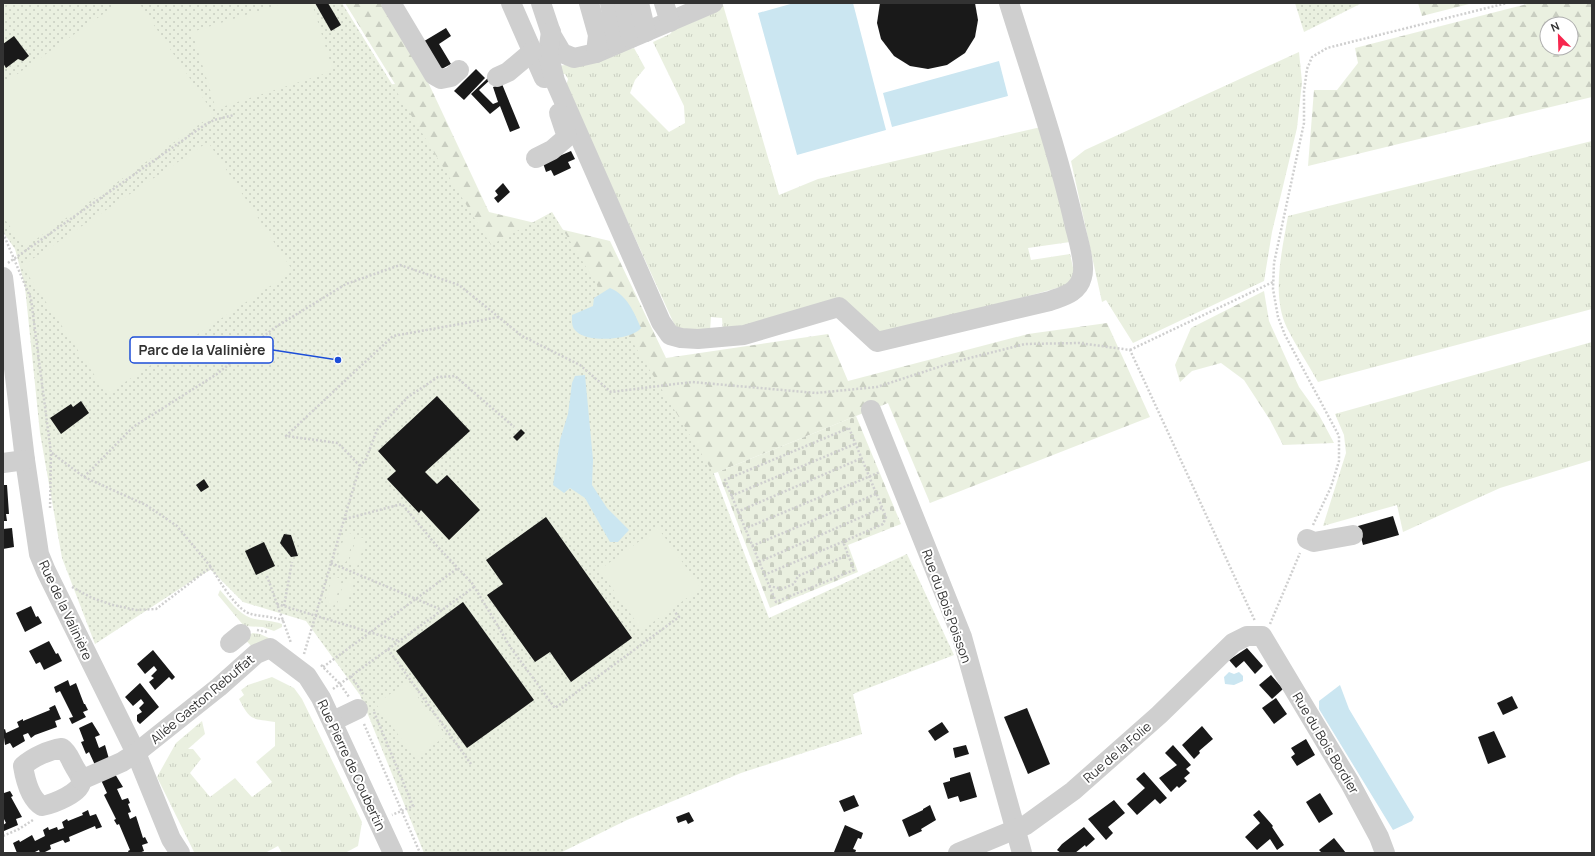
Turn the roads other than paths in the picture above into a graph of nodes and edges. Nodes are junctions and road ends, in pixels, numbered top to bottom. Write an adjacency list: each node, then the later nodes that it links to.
1 (391, 3): 15 (street)
2 (511, 3): 13 (street)
3 (541, 3): 12 (street)
4 (589, 3): 14 (street)
5 (610, 3): 11 (street)
6 (624, 3): 11 (street)
7 (639, 3): 11 (street)
8 (650, 3): 11 (street)
9 (713, 3): 11 (street)
10 (1009, 3): 12 (street)
11 (656, 23): 14 (street)
12 (551, 32): 14 (street)
13 (533, 51): 16 (street); 17 (street)
14 (596, 54)
15 (459, 70)
16 (496, 77)
17 (536, 158)
18 (3, 277): 20 (street, Rue de la Valinière)
19 (871, 410): 30 (street, Rue du Bois Poisson)
20 (25, 460): 21 (street); 28 (street, Rue de la Valinière)
21 (3, 463)
22 (1353, 535): 23 (street)
23 (1307, 539)
24 (1262, 636): 30 (street, Rue de la Folie); 35 (street, Rue du Bois Bordier)
25 (270, 648): 27 (street, Rue Pierre de Coubertin); 28 (street, Allée Gaston Rebuffat)
26 (365, 704): 27 (street)
27 (334, 721): 32 (street, Rue Pierre de Coubertin)
28 (136, 753): 29 (street, Allée Gaston Rebuffat); 31 (street, Rue de la Valinière)
29 (81, 780): 29 (street)
30 (1015, 829): 33 (street, Rue de la Folie); 34 (street, Rue du Bois Poisson)
31 (180, 853)
32 (393, 853)
33 (958, 853)
34 (1022, 853)
35 (1385, 853)

